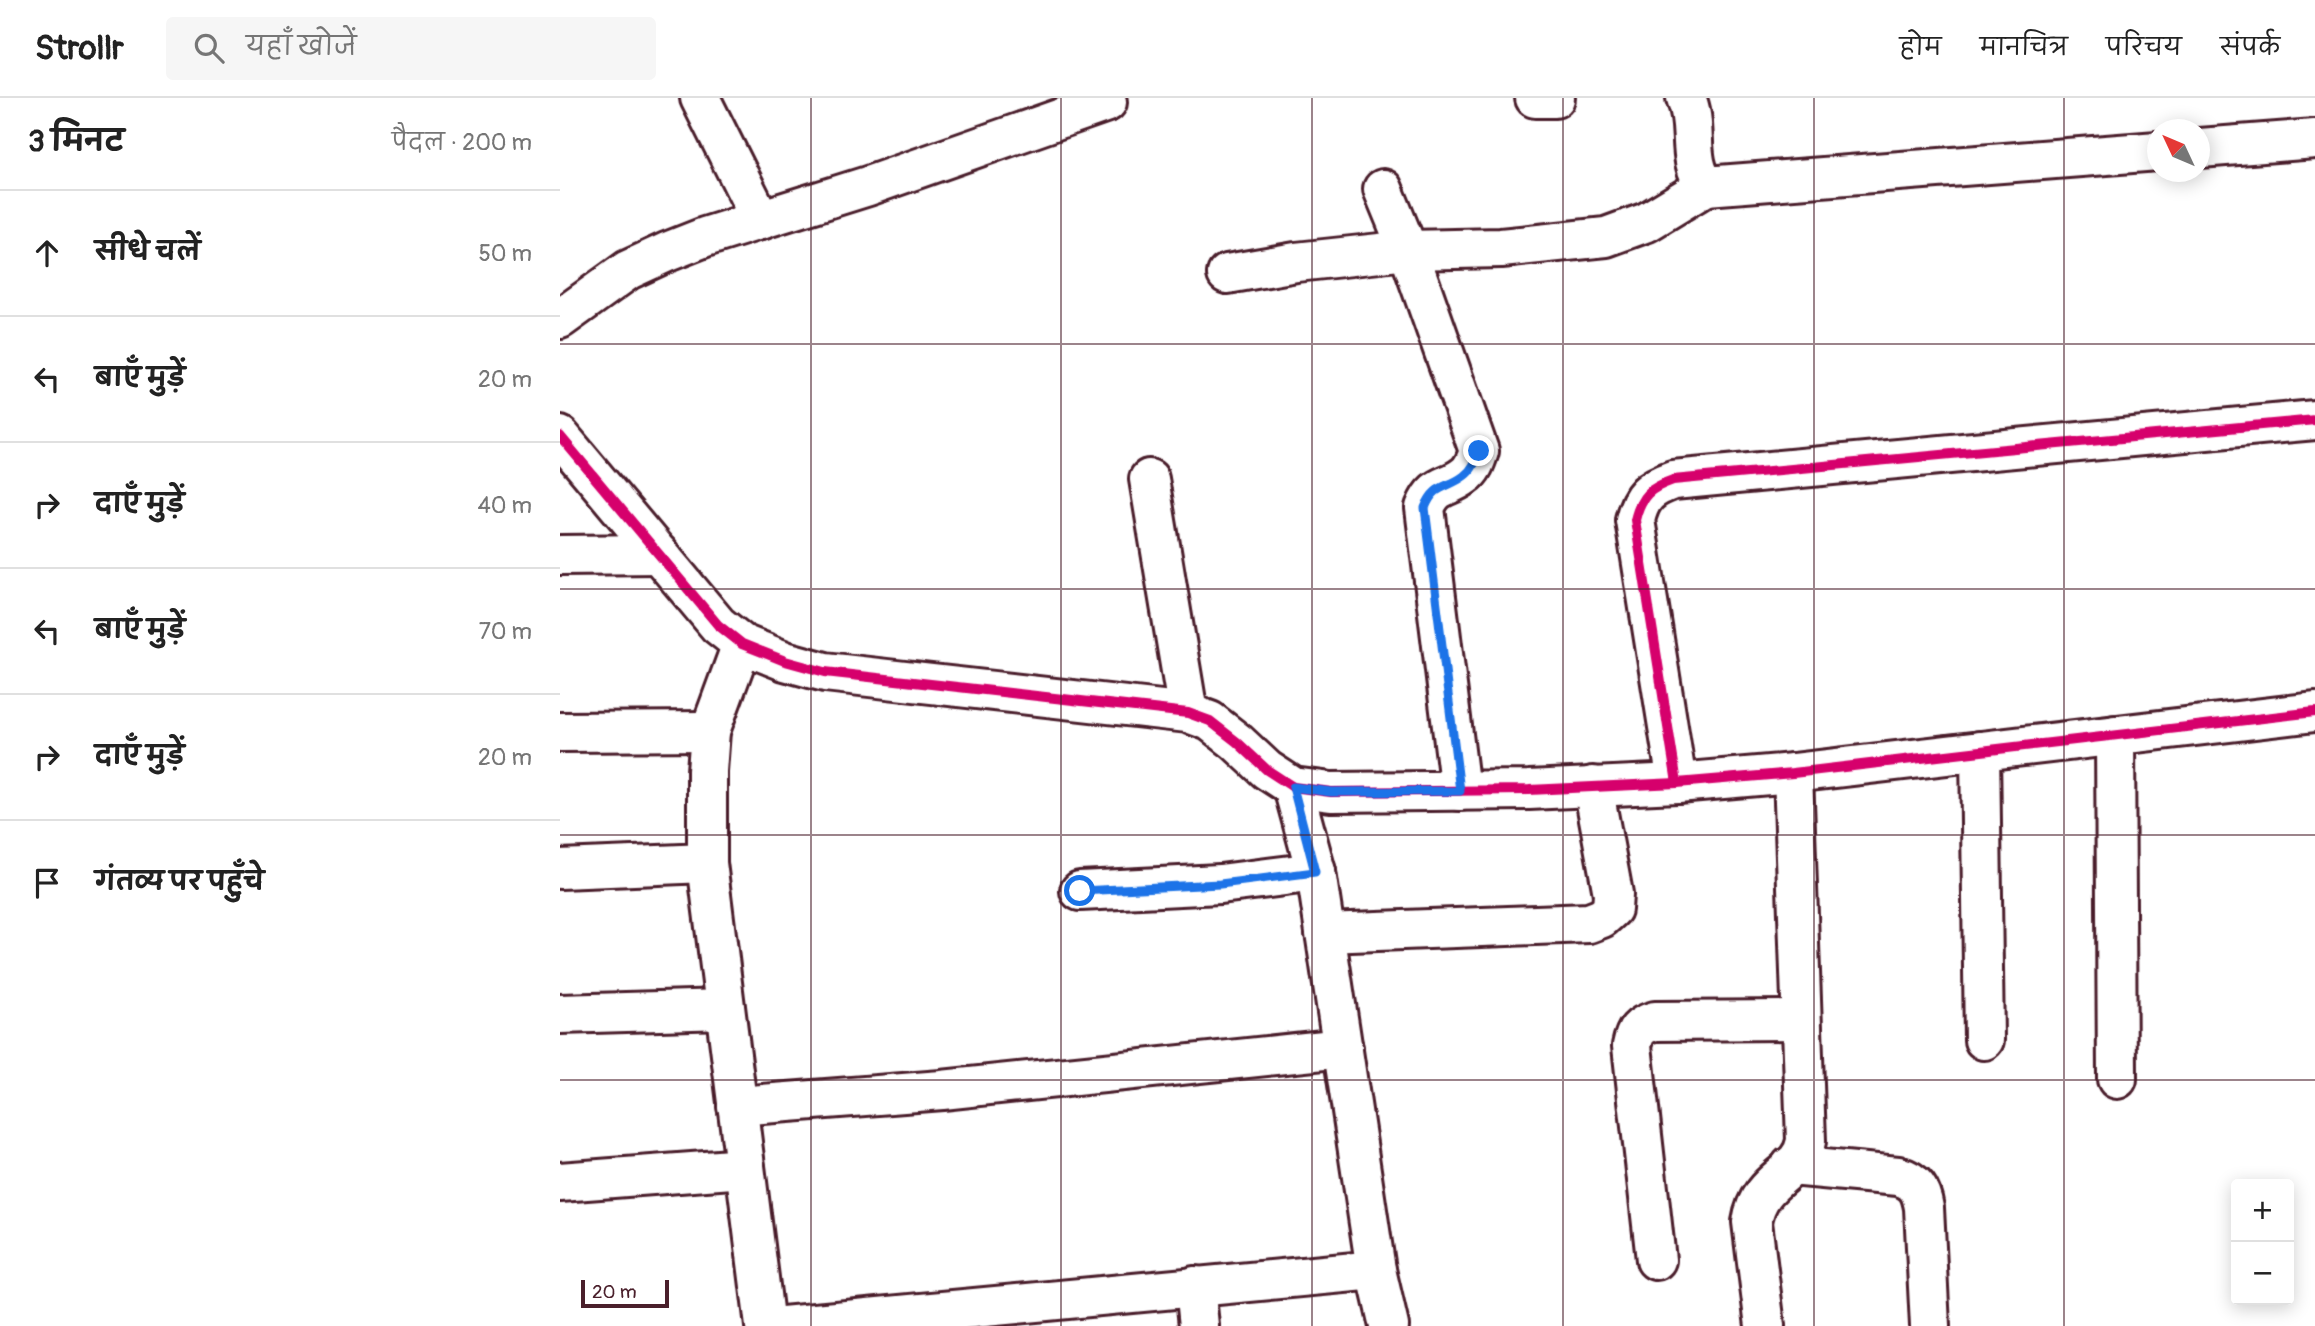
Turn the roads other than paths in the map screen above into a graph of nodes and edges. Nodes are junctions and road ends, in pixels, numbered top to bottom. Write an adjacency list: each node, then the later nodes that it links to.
1 (700, 98): 11 (street)
2 (1535, 98): 3 (street)
3 (1555, 98)
4 (1686, 98): 9 (street)
5 (1107, 102): 11 (street)
6 (2315, 139): 7 (street)
7 (2210, 147)
8 (2147, 152): 9 (street)
9 (1706, 186): 12 (street)
10 (1383, 189): 12 (street)
11 (761, 220): 14 (street)
12 (1408, 250): 13 (street); 31 (street)
13 (1227, 274)
14 (560, 318)
15 (2315, 420): 28 (street)
16 (560, 436): 18 (street)
17 (1149, 479): 22 (street)
18 (659, 554): 19 (street); 20 (street)
19 (560, 555)
20 (743, 644): 22 (street); 23 (street)
21 (2315, 712): 25 (street)
22 (1188, 713): 30 (street)
23 (710, 731): 24 (street); 32 (street)
24 (560, 732)
25 (2115, 735): 26 (street); 42 (street)
26 (1980, 751): 27 (street); 40 (street)
27 (1793, 773): 28 (street); 39 (street)
28 (1677, 783): 29 (street)
29 (1593, 786): 31 (street); 36 (street)
30 (1293, 787): 31 (street); 34 (street)
31 (1460, 791)
32 (707, 863): 33 (street); 37 (street)
33 (560, 869)
34 (1315, 872): 35 (street); 36 (street)
35 (1080, 891)
36 (1325, 933): 41 (street)
37 (725, 1009): 38 (street); 43 (street)
38 (560, 1014)
39 (1801, 1020): 44 (street); 47 (street)
40 (1984, 1040)
41 (1343, 1048): 43 (street); 48 (street)
42 (2118, 1079)
43 (737, 1106): 45 (street)
44 (1791, 1167): 54 (street); 55 (street)
45 (745, 1168): 46 (street); 50 (street)
46 (560, 1182)
47 (1656, 1260)
48 (1377, 1270): 49 (street); 53 (street)
49 (1195, 1286): 51 (street); 52 (street)
50 (765, 1326)
51 (783, 1326)
52 (1199, 1326)
53 (1389, 1326)
54 (1765, 1326)
55 (1930, 1326)

